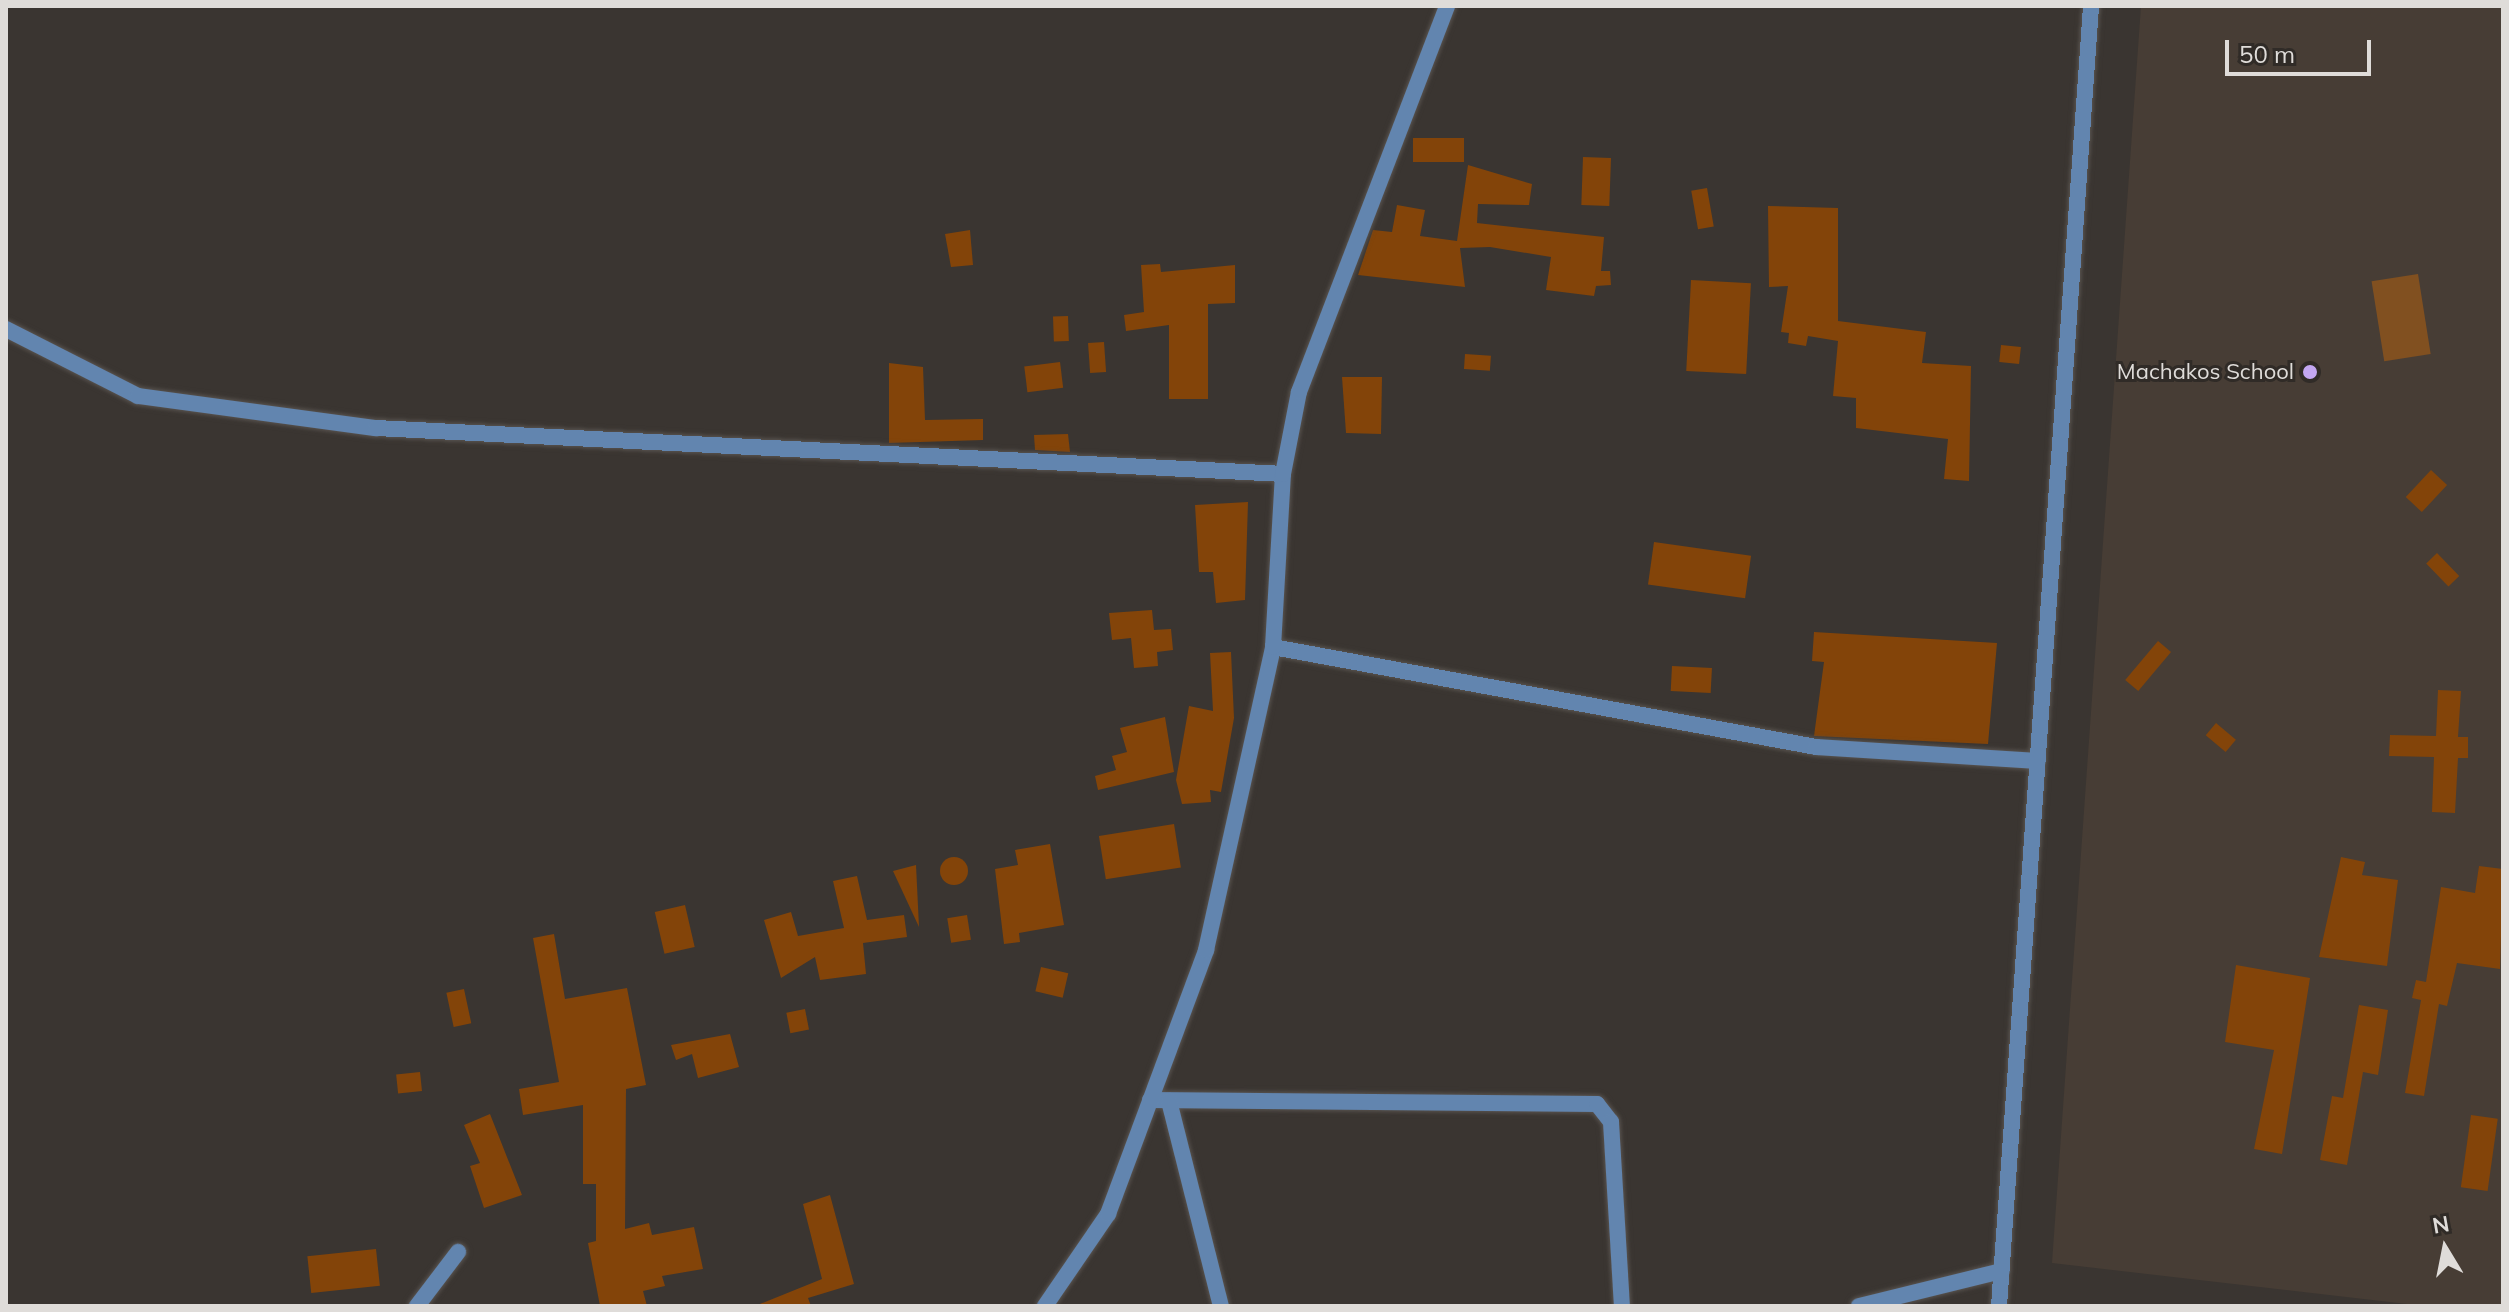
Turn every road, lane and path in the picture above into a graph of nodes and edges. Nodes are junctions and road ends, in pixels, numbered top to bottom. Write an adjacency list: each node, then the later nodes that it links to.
1 (1447, 6): 4 (street)
2 (2091, 6): 6 (street)
3 (6, 329): 4 (street)
4 (1283, 474): 5 (street)
5 (1273, 647): 6 (street); 7 (street)
6 (2038, 761): 10 (street)
7 (1150, 1100): 8 (street); 12 (street)
8 (1169, 1101): 13 (street); 14 (street)
9 (458, 1252): 11 (street)
10 (2002, 1271): 15 (street); 16 (street)
11 (417, 1306)
12 (1045, 1306)
13 (1221, 1306)
14 (1622, 1306)
15 (1859, 1306)
16 (1999, 1306)

